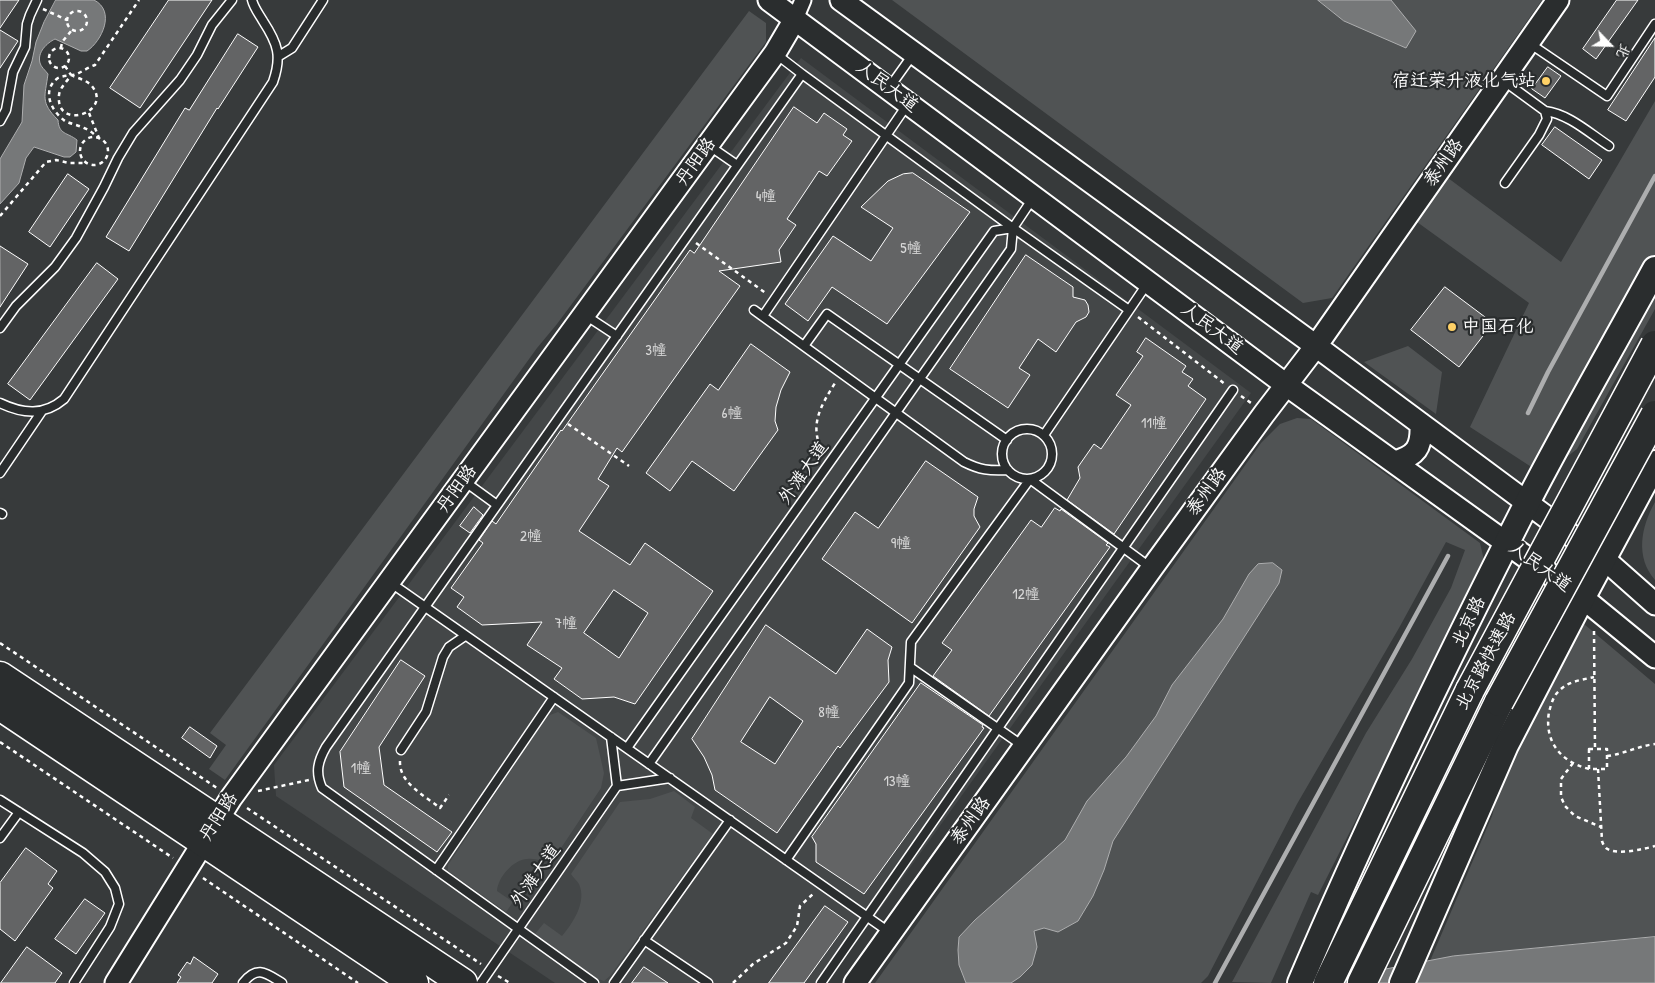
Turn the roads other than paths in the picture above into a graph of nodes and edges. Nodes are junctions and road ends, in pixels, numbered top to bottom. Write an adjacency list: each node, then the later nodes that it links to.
1 (232, 0): 33 (lane)
2 (252, 0): 13 (lane)
3 (323, 0): 13 (lane)
4 (769, 0): 8 (street, 人民大道)
5 (841, 0): 12 (street)
6 (1558, 0): 10 (street, 泰州路)
7 (35, 3): 19 (lane)
8 (799, 10): 11 (street, 丹阳路); 16 (street, 人民大道)
9 (1655, 24): 10 (lane)
10 (1528, 43): 15 (street, 泰州路)
11 (775, 53): 14 (lane); 21 (street, 丹阳路)
12 (914, 53): 16 (lane); 37 (street)
13 (279, 56): 44 (lane)
14 (802, 74): 20 (lane); 23 (lane)
15 (1502, 80): 18 (lane); 37 (street, 泰州路)
16 (889, 88): 17 (street, 人民大道)
17 (908, 103): 20 (lane); 25 (street, 人民大道)
18 (1545, 111): 22 (lane); 24 (lane)
19 (0, 121)
20 (886, 135): 26 (lane); 32 (lane)
21 (708, 145): 23 (lane); 31 (street, 丹阳路)
22 (1609, 146)
23 (737, 166): 34 (lane)
24 (1505, 183)
25 (1034, 197): 26 (lane); 28 (street, 人民大道)
26 (1013, 228): 30 (lane); 38 (lane, 外滩大道); 39 (lane)
27 (1655, 269): 56 (main road, 北京路)
28 (1148, 282): 30 (lane); 40 (street, 人民大道)
29 (754, 310): 32 (lane)
30 (1129, 310): 48 (lane)
31 (585, 314): 34 (lane); 55 (street, 丹阳路)
32 (763, 316): 36 (lane)
33 (0, 328)
34 (616, 336): 57 (lane)
35 (1655, 345): 104 (highway, 北京路快速路, bridge)
36 (804, 346): 38 (lane); 42 (lane)
37 (1316, 346): 40 (street, 泰州路); 47 (street)
38 (899, 365): 39 (lane); 42 (lane, 外滩大道)
39 (920, 379): 45 (lane); 49 (lane)
40 (1285, 384): 50 (street, 人民大道); 61 (street, 泰州路)
41 (1233, 390): 59 (lane)
42 (876, 398): 45 (lane); 75 (lane, 外滩大道)
43 (0, 403): 44 (lane)
44 (42, 411): 53 (lane)
45 (896, 413): 52 (lane); 77 (lane)
46 (1655, 415): 105 (highway, 北京路快速路, bridge)
47 (1421, 424): 50 (street); 56 (street)
48 (1044, 436): 49 (lane); 54 (lane)
49 (1007, 440): 52 (lane)
50 (1394, 462): 58 (street, 人民大道)
51 (1655, 463): 60 (main road)
52 (1008, 470): 54 (lane)
53 (0, 473)
54 (1030, 479): 59 (lane); 68 (lane)
55 (463, 480): 57 (lane); 62 (street, 丹阳路)
56 (1527, 504): 58 (main road, 北京路); 60 (street)
57 (497, 505): 65 (lane)
58 (1507, 544): 63 (street, 人民大道); 103 (main road, 北京路)
59 (1123, 548): 61 (lane); 72 (lane)
60 (1603, 560): 63 (main road); 64 (street)
61 (1152, 568): 74 (street, 泰州路)
62 (389, 582): 65 (lane); 82 (street, 丹阳路)
63 (1583, 598): 67 (street, 人民大道); 106 (main road)
64 (1655, 604)
65 (425, 607): 66 (lane); 86 (lane)
66 (465, 636): 70 (lane); 76 (lane)
67 (1655, 657)
68 (910, 666): 72 (lane); 85 (lane)
69 (0, 676): 82 (highway)
70 (554, 698): 73 (lane); 86 (lane)
71 (0, 706): 82 (highway)
72 (998, 728): 74 (lane); 87 (lane)
73 (611, 737): 75 (lane); 79 (lane)
74 (1024, 747): 89 (street, 泰州路)
75 (627, 748): 77 (lane)
76 (400, 750)
77 (649, 764): 78 (lane)
78 (670, 778): 79 (lane); 83 (lane)
79 (617, 786): 88 (lane, 外滩大道)
80 (0, 800): 81 (lane)
81 (19, 812): 84 (lane); 91 (lane)
82 (218, 819): 92 (street, 丹阳路); 95 (highway); 96 (highway)
83 (730, 820): 85 (lane); 90 (lane)
84 (0, 838)
85 (786, 860): 87 (lane)
86 (436, 870): 88 (lane)
87 (867, 916): 89 (lane); 101 (lane)
88 (518, 929): 97 (lane, 外滩大道); 98 (lane)
89 (891, 933): 102 (street, 泰州路)
90 (644, 940): 99 (lane); 100 (lane)
91 (74, 983)
92 (116, 983)
93 (243, 983): 94 (lane)
94 (282, 983)
95 (414, 983)
96 (463, 983)
97 (481, 983)
98 (594, 983)
99 (614, 983)
100 (708, 983)
101 (821, 983)
102 (856, 983)
103 (1300, 983)
104 (1328, 983)
105 (1362, 983)
106 (1402, 983)

